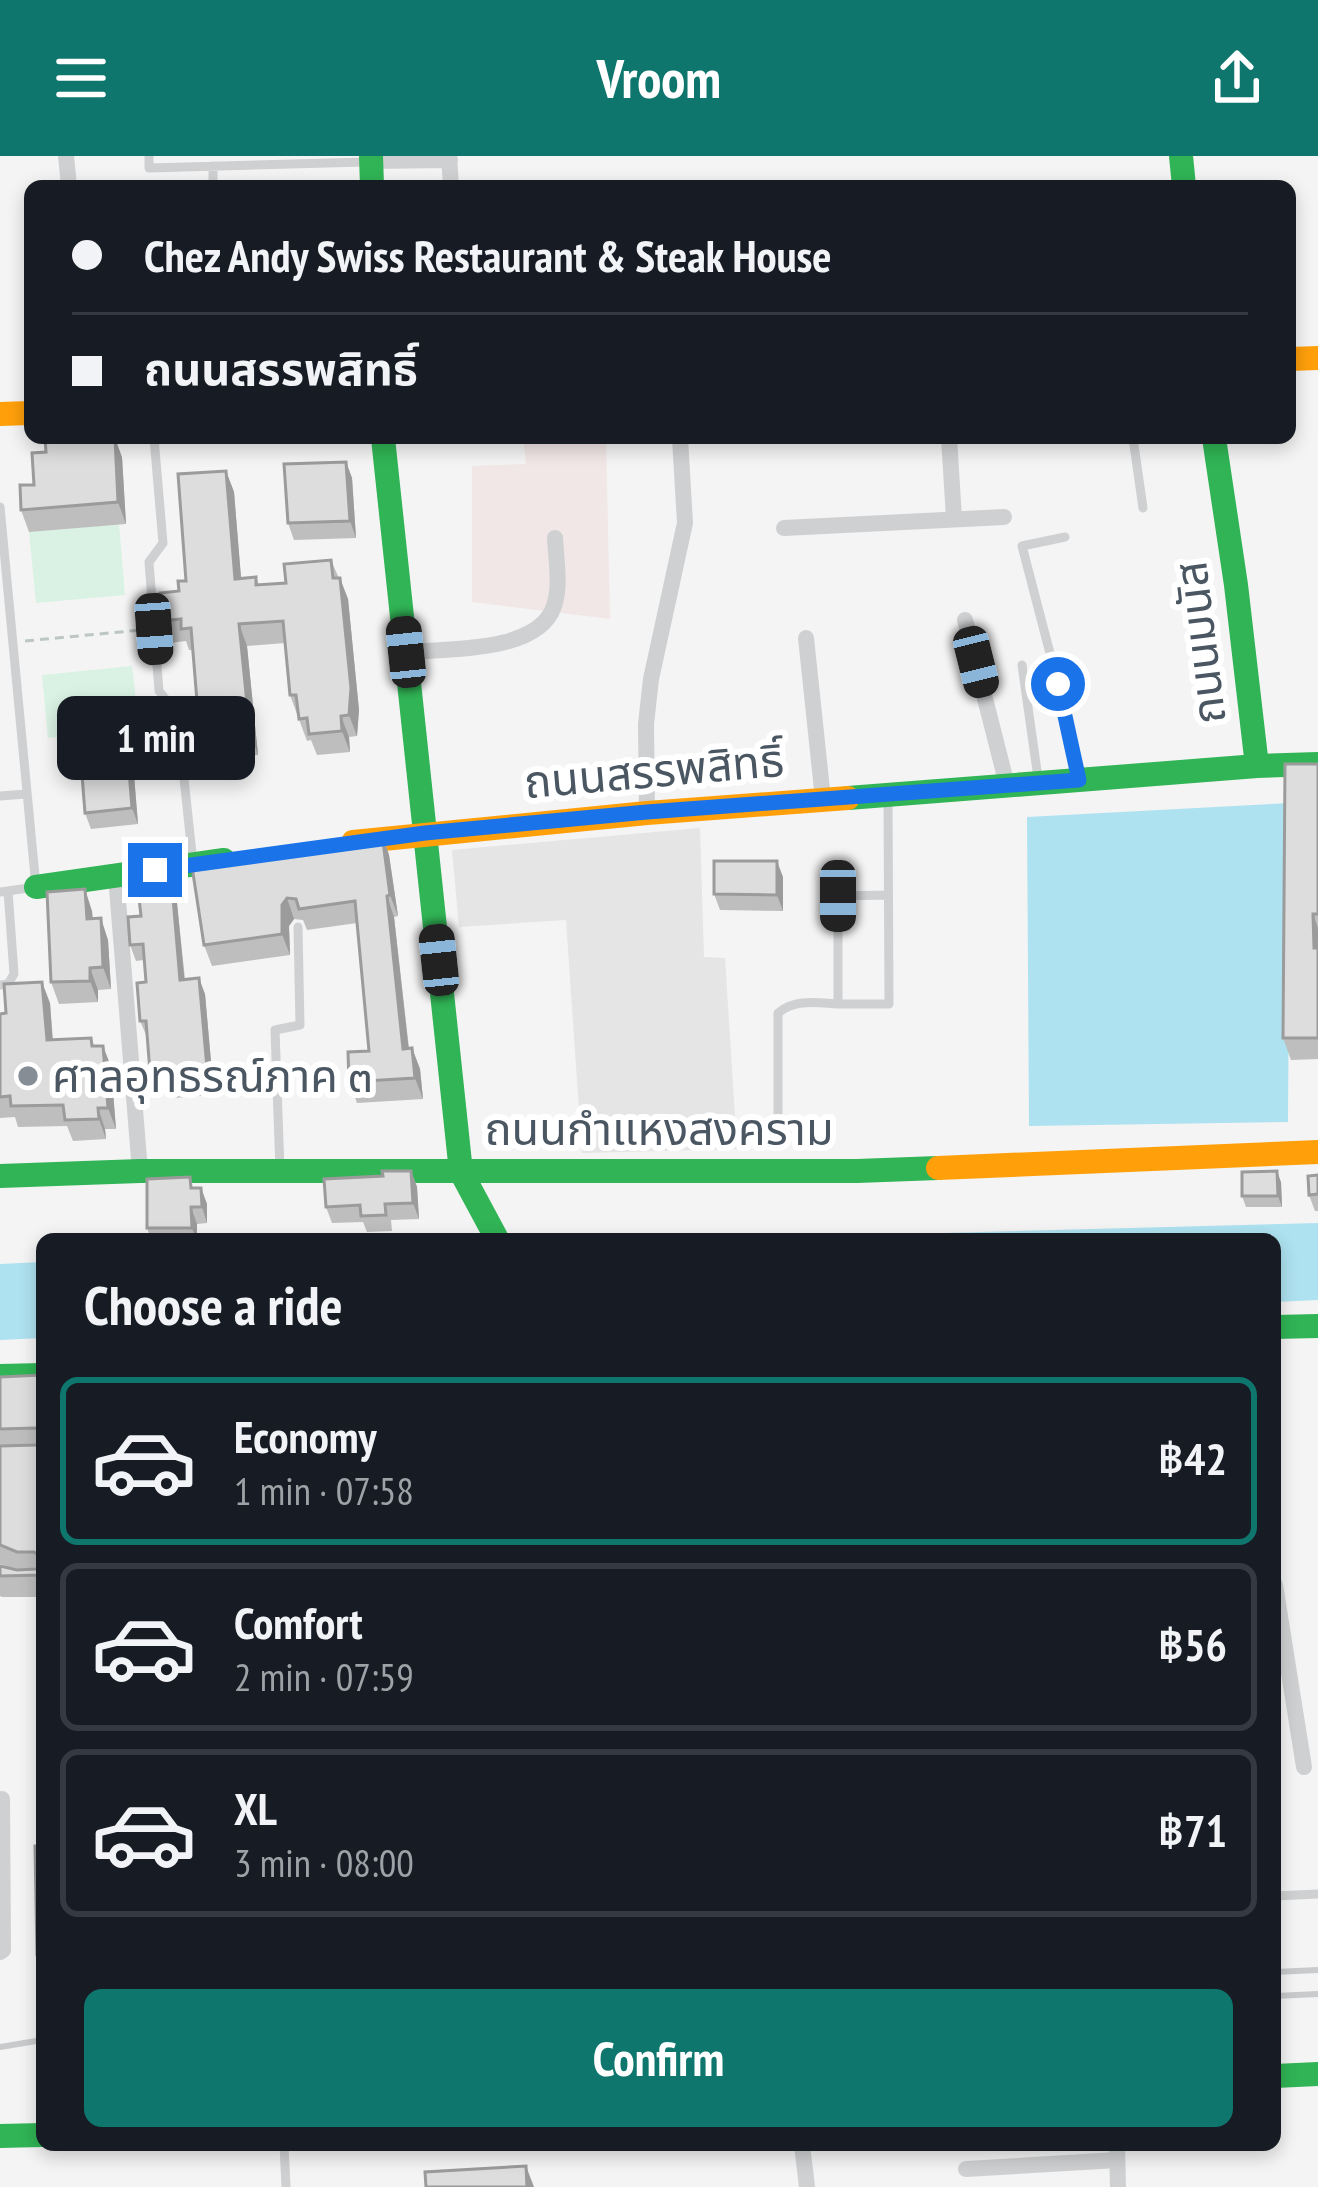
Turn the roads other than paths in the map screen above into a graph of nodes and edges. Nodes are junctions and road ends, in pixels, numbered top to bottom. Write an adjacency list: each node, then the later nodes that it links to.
1 (148, 156): 4 (lane)
2 (450, 158): 5 (street)
3 (257, 160): 4 (lane); 5 (lane)
4 (213, 166): 6 (lane)
5 (372, 168)
6 (213, 180)
7 (155, 444): 38 (lane)
8 (384, 444): 23 (street)
9 (680, 444): 34 (street)
10 (950, 444): 16 (street)
11 (1134, 444): 14 (lane)
12 (1215, 444): 26 (street, ถนนมนัส)
13 (0, 507): 18 (lane)
14 (1143, 508)
15 (1004, 517): 16 (street)
16 (954, 518): 17 (street)
17 (784, 528)
18 (1, 530): 30 (lane)
19 (1065, 537): 27 (lane)
20 (555, 538): 23 (street)
21 (965, 620): 29 (street)
22 (806, 638): 33 (street)
23 (406, 652): 35 (street)
24 (1022, 665): 28 (lane)
25 (1318, 764): 26 (street, ถนนสรรพสิทธิ์)
26 (1257, 766): 27 (street, ถนนสรรพสิทธิ์)
27 (1079, 780): 28 (street, ถนนสรรพสิทธิ์)
28 (1039, 782): 29 (street, ถนนสรรพสิทธิ์)
29 (1006, 785): 31 (street, ถนนสรรพสิทธิ์)
30 (26, 794): 32 (lane); 40 (lane)
31 (888, 794): 33 (street, ถนนสรรพสิทธิ์); 42 (lane)
32 (0, 796)
33 (823, 799): 34 (street, ถนนสรรพสิทธิ์)
34 (647, 812): 35 (street, ถนนสรรพสิทธิ์)
35 (425, 833): 36 (street, ถนนสรรพสิทธิ์); 50 (street)
36 (333, 845)
37 (240, 858): 38 (street)
38 (193, 864): 39 (street)
39 (116, 875): 40 (street); 48 (street)
40 (36, 886): 41 (lane)
41 (4, 891): 44 (lane)
42 (887, 895): 45 (lane); 45 (lane)
43 (298, 927): 49 (lane)
44 (0, 985)
45 (838, 1004): 46 (lane)
46 (778, 1113)
47 (1318, 1152): 50 (street, ถนนกำแหงสงคราม)
48 (140, 1171): 49 (street, ถนนกำแหงสงคราม); 51 (street, ถนนกำแหงสงคราม)
49 (280, 1171): 50 (street, ถนนกำแหงสงคราม)
50 (460, 1172): 52 (street)
51 (0, 1176)
52 (494, 1233)
53 (1318, 1326): 54 (street)
54 (1281, 1327)
55 (36, 1375): 56 (street)
56 (0, 1376)
57 (1281, 1623): 58 (street)
58 (1304, 1767)
59 (2, 1799): 62 (street)
60 (1318, 1894): 61 (lane)
61 (1281, 1896)
62 (0, 1952)
63 (1318, 2074): 64 (street)
64 (1281, 2076)
65 (36, 2135): 66 (street)
66 (0, 2136)
67 (284, 2151): 71 (lane)
68 (803, 2151): 72 (street)
69 (1117, 2152): 70 (street); 73 (street)
70 (966, 2169)
71 (286, 2187)
72 (807, 2187)
73 (1118, 2187)

